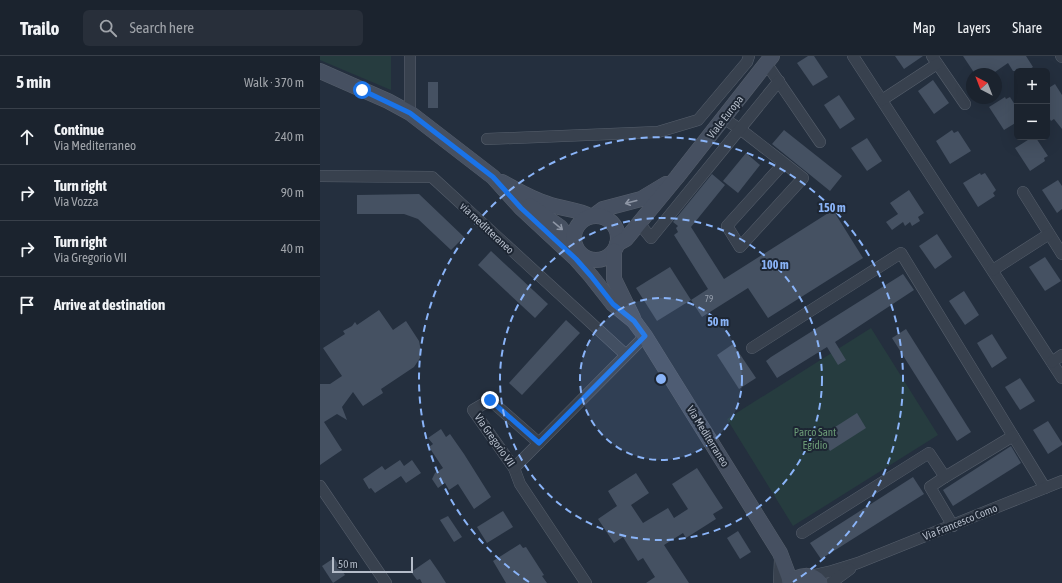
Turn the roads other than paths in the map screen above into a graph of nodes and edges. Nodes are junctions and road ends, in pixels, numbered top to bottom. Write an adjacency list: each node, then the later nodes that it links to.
1 (410, 56): 10 (street)
2 (749, 56): 13 (street)
3 (853, 56): 8 (street)
4 (769, 60): 7 (street); 11 (main road, Viale Europa)
5 (935, 60): 8 (street); 9 (street)
6 (320, 71): 10 (main road, Via Mediterraneo)
7 (779, 81): 12 (street); 14 (street)
8 (882, 100): 27 (street)
9 (965, 104)
10 (410, 113): 17 (main road, Via Mediterraneo)
11 (724, 118): 12 (street); 18 (main road, Viale Europa)
12 (740, 128): 15 (street); 21 (street)
13 (487, 139)
14 (820, 142)
15 (784, 163): 15 (street)
16 (320, 176): 31 (street, via meditteraneo)
17 (493, 177): 20 (main road); 23 (main road, one-way to 23); 28 (main road, Via Mediterraneo)
18 (677, 177): 20 (main road, one-way to 20); 21 (main road, Viale Europa)
19 (1023, 192): 22 (street)
20 (593, 216): 23 (main road); 24 (main road)
21 (638, 223): 24 (main road, Viale Europa)
22 (1049, 234): 25 (street); 27 (street)
23 (575, 246): 26 (main road)
24 (616, 248): 26 (main road); 28 (main road, Via Mediterraneo)
25 (1062, 254)
26 (588, 259): 28 (main road, Via Mediterraneo)
27 (993, 270): 33 (street)
28 (634, 321): 29 (main road, Via Mediterraneo)
29 (645, 336): 31 (street); 44 (main road, Via Mediterraneo)
30 (752, 348): 35 (street)
31 (626, 355): 36 (street)
32 (1062, 355): 33 (street)
33 (1052, 362): 34 (street)
34 (1062, 378)
35 (1013, 436): 38 (street); 41 (street)
36 (539, 443): 37 (street); 37 (street, Via Gregorio VII)
37 (514, 468): 48 (street, Via Gregorio VII)
38 (945, 477): 42 (street); 43 (street)
39 (1062, 481): 41 (street, Via Francesco Como)
40 (320, 486): 47 (street)
41 (1046, 488): 42 (street, Via Francesco Como)
42 (953, 526): 45 (street, Via Francesco Como)
43 (802, 533)
44 (780, 553): 46 (main road, Via Mediterraneo); 49 (street); 50 (main road, Via Mediterraneo)
45 (858, 563): 46 (street, Via Francesco Como); 51 (street, Via Francesco Como)
46 (811, 578): 50 (main road)
47 (386, 583)
48 (586, 583)
49 (779, 583)
50 (790, 583)
51 (831, 583)

